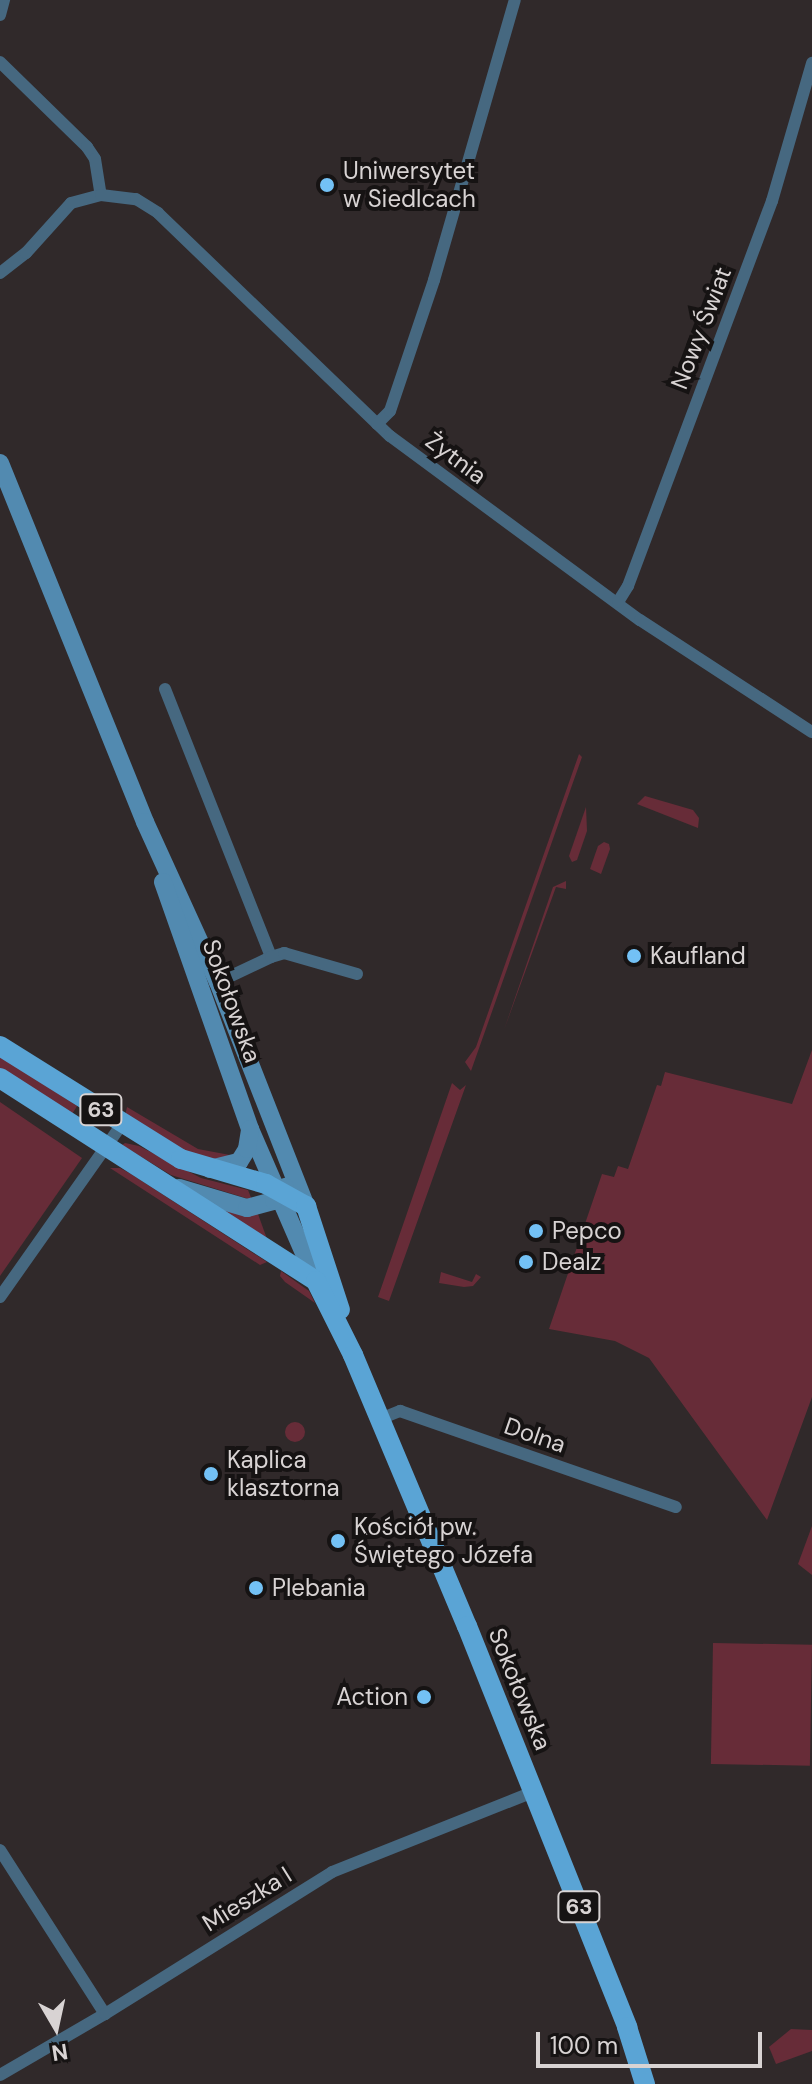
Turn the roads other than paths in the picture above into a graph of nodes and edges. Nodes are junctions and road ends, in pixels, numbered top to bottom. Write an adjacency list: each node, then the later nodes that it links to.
1 (4, 0): 3 (street)
2 (515, 0): 8 (street)
3 (0, 15)
4 (0, 62): 6 (street)
5 (812, 63): 10 (street, Nowy Świat)
6 (101, 195): 7 (street); 8 (street, Żytnia)
7 (0, 273)
8 (377, 424): 10 (street, Żytnia)
9 (0, 463): 13 (street, Sokołowska)
10 (618, 602): 12 (street, Żytnia)
11 (165, 689): 14 (street)
12 (812, 732)
13 (145, 822): 16 (street, Sokołowska); 20 (street, Sokołowska)
14 (271, 957): 15 (street); 16 (street)
15 (357, 974)
16 (218, 982): 22 (street, Sokołowska)
17 (0, 1046): 19 (main road, 63)
18 (0, 1078): 21 (main road, 63)
19 (122, 1124): 21 (street); 23 (main road, 63)
20 (250, 1129): 23 (street); 25 (street, Sokołowska)
21 (107, 1147): 24 (main road, 63); 28 (street)
22 (292, 1167): 25 (street); 26 (street, Sokołowska)
23 (206, 1169): 25 (main road, 63)
24 (157, 1180): 25 (street); 27 (main road, 63)
25 (281, 1193): 26 (main road, 63); 27 (street, Sokołowska)
26 (306, 1206): 29 (main road, Sokołowska / 63)
27 (316, 1281): 29 (main road, Sokołowska / 63)
28 (0, 1297)
29 (346, 1341): 30 (main road, Sokołowska / 63)
30 (380, 1419): 31 (street, Dolna); 32 (main road, Sokołowska / 63)
31 (676, 1507)
32 (533, 1792): 34 (street, Mieszka I); 35 (main road, Sokołowska / 63)
33 (0, 1850): 34 (street)
34 (105, 2014): 36 (street, Mieszka I)
35 (639, 2060): 37 (main road, Sokołowska); 38 (main road, Sokołowska)
36 (0, 2075)
37 (645, 2084)
38 (653, 2084)

